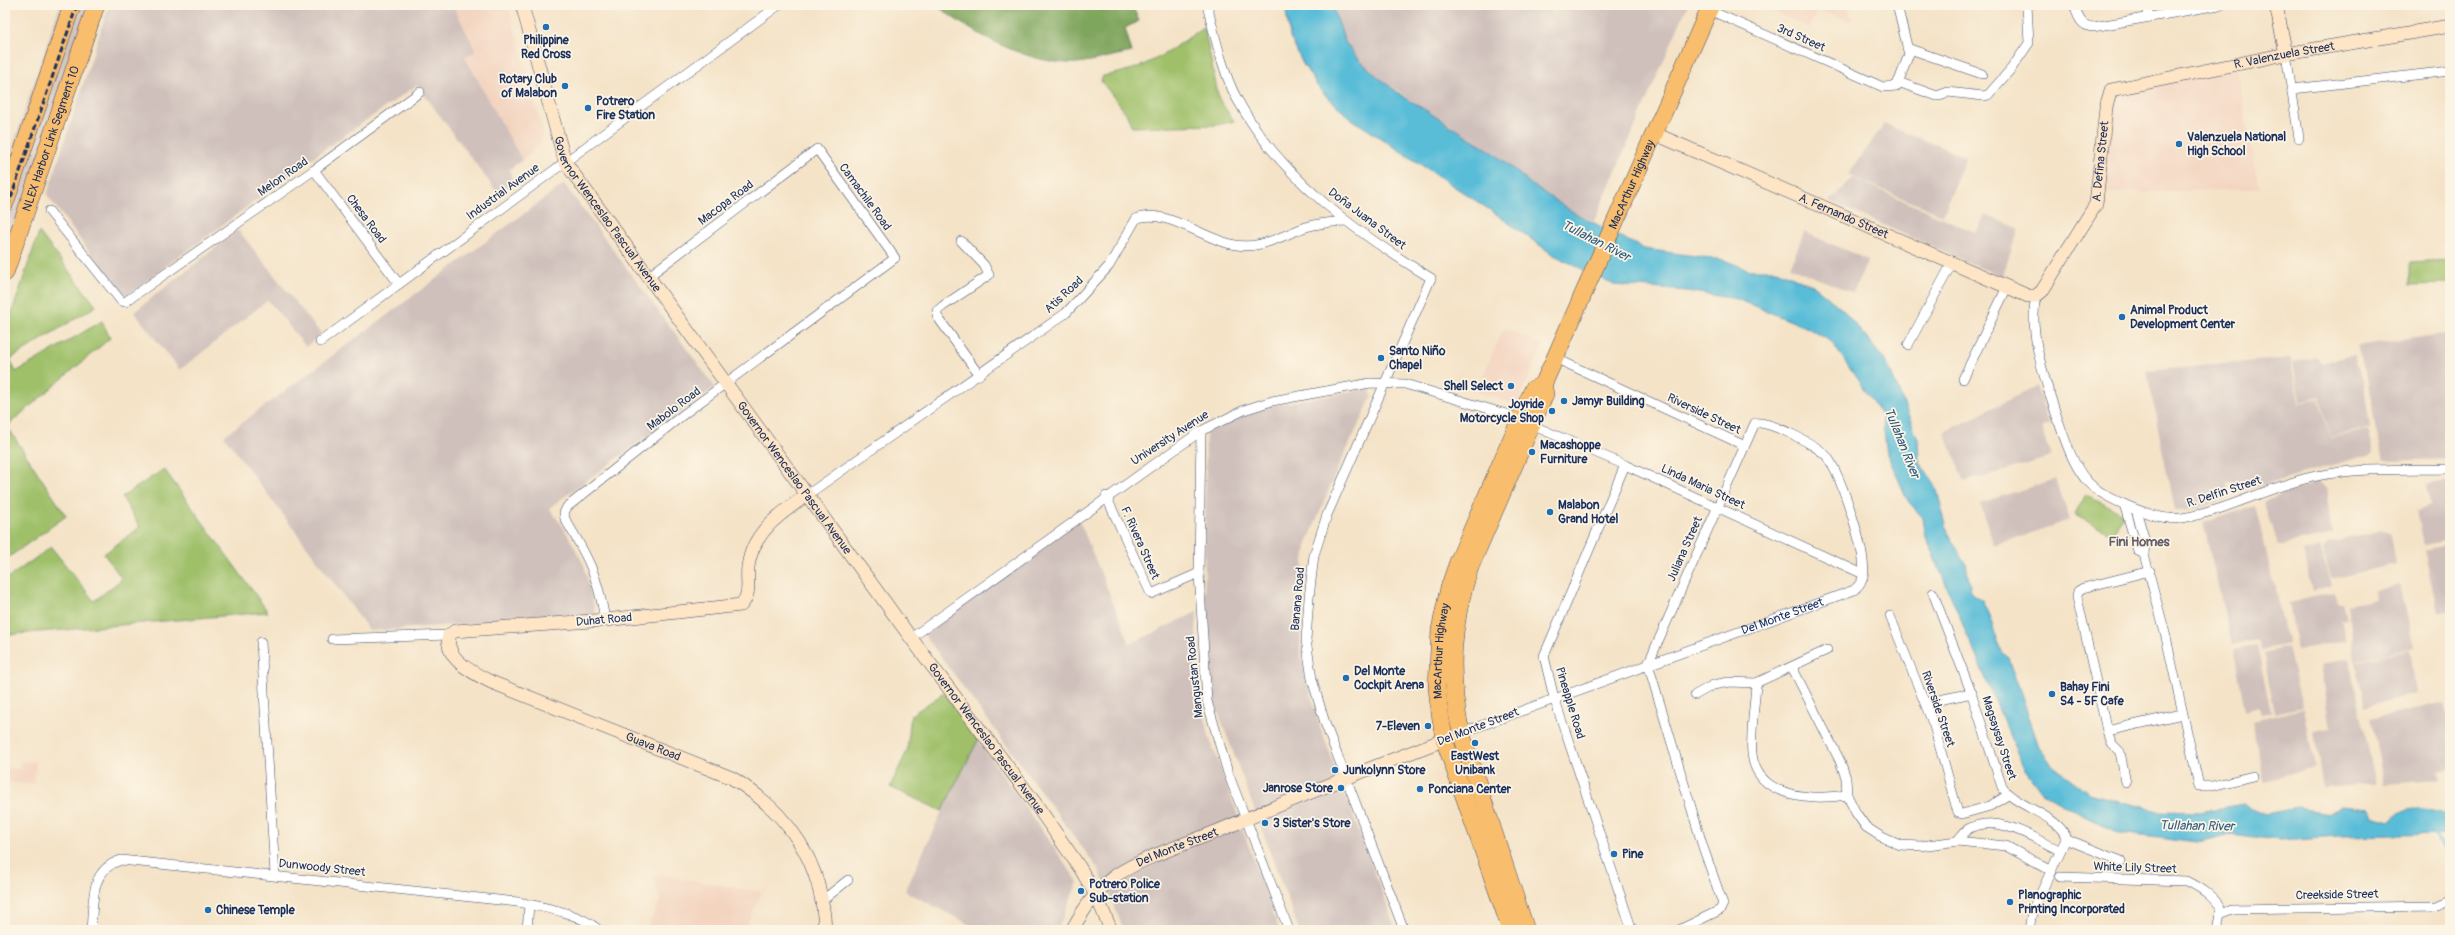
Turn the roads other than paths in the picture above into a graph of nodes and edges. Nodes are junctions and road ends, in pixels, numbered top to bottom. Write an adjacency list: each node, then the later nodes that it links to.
1 (72, 5): 28 (highway, NLEX Harbor Link Segment 10)
2 (96, 5): 34 (highway, NLEX Harbor Link Segment 10)
3 (522, 5): 26 (street, Governor Wenceslao Pascual Avenue)
4 (779, 5): 26 (street, Industrial Avenue)
5 (1207, 5): 30 (street, Doña Juana Street)
6 (1897, 5): 15 (street)
7 (2027, 5): 19 (street)
8 (2074, 5): 13 (street)
9 (2147, 5): 13 (street)
10 (2276, 5): 16 (street)
11 (2214, 6): 13 (street)
12 (1710, 7): 19 (street, 3rd Street); 23 (highway, MacArthur Highway)
13 (2149, 17)
14 (2450, 26): 16 (street, R. Valenzuela Street)
15 (1907, 48): 18 (street); 19 (street)
16 (2286, 54): 20 (street, R. Valenzuela Street); 21 (street)
17 (2450, 71): 21 (street)
18 (1982, 74)
19 (1898, 82)
20 (2118, 86): 39 (street, A. Defina Street)
21 (2292, 89): 24 (street)
22 (420, 92): 27 (street, Melon Road)
23 (1653, 133): 33 (street, A. Fernando Street); 42 (highway, MacArthur Highway)
24 (2299, 138)
25 (817, 149): 32 (street, Camachile Road); 35 (street, Macopa Road)
26 (565, 162): 35 (street, Governor Wenceslao Pascual Avenue); 37 (street, Industrial Avenue)
27 (314, 170): 29 (street, Melon Road); 37 (street, Chesa Road)
28 (5, 203)
29 (49, 211)
30 (1345, 220): 36 (street, Doña Juana Street); 43 (street, Atis Road)
31 (960, 241): 43 (street)
32 (895, 258): 46 (street, Mabolo Road)
33 (1952, 263): 38 (street, A. Fernando Street); 41 (street)
34 (5, 273)
35 (649, 276): 46 (street, Governor Wenceslao Pascual Avenue)
36 (1431, 278): 45 (street, Banana Road)
37 (399, 284): 40 (street, Industrial Avenue)
38 (2007, 287): 39 (street, A. Fernando Street); 44 (street)
39 (2036, 296): 54 (street, R. Delfin Street)
40 (320, 342)
41 (1908, 345)
42 (1555, 358): 47 (highway, MacArthur Highway); 49 (street, Riverside Street)
43 (979, 375): 52 (street, Atis Road)
44 (1963, 379)
45 (1386, 382): 47 (street, University Avenue); 48 (street, University Avenue); 81 (street, Banana Road)
46 (727, 385): 52 (street, Governor Wenceslao Pascual Avenue); 63 (street, Mabolo Road)
47 (1525, 423): 50 (street, Linda Maria Street); 78 (highway, MacArthur Highway); 79 (highway, MacArthur Highway)
48 (1201, 431): 53 (street, University Avenue); 59 (street, Mangustan Road)
49 (1743, 445): 55 (street, Juliana Street); 60 (street, Riverside Street)
50 (1625, 465): 55 (street, Linda Maria Street); 74 (street, Pineapple Road)
51 (2450, 469): 56 (street, R. Delfin Street)
52 (807, 495): 63 (street, Duhat Road); 65 (street, Governor Wenceslao Pascual Avenue)
53 (1106, 496): 59 (street, F. Rivera Street); 65 (street, University Avenue)
54 (2124, 504): 56 (street, R. Delfin Street); 57 (street)
55 (1717, 507): 60 (street, Linda Maria Street); 69 (street, Juliana Street)
56 (2136, 510): 57 (street)
57 (2144, 554): 58 (street)
58 (2150, 571): 76 (street); 77 (street)
59 (1199, 573): 85 (street, Mangustan Road)
60 (1863, 574): 69 (street, Del Monte Street)
61 (1933, 593): 72 (street, Magsaysay Street)
62 (1890, 616): 75 (street, Riverside Street)
63 (605, 620): 64 (street, Duhat Road)
64 (449, 635): 66 (street, Duhat Road); 95 (street, Guava Road)
65 (911, 638): 94 (street, Governor Wenceslao Pascual Avenue)
66 (332, 639)
67 (261, 642): 91 (street)
68 (1827, 650): 70 (street)
69 (1648, 664): 74 (street, Del Monte Street); 110 (street)
70 (1792, 667): 71 (street); 83 (street)
71 (1756, 683): 73 (street); 83 (street)
72 (1972, 693): 75 (street); 84 (street, Magsaysay Street)
73 (1695, 695)
74 (1554, 698): 78 (street, Del Monte Street); 109 (street, Pineapple Road)
75 (1925, 703): 84 (street, Riverside Street)
76 (2182, 714): 77 (street); 80 (street)
77 (2107, 731): 82 (street)
78 (1461, 733): 79 (street, Del Monte Street); 108 (highway, MacArthur Highway)
79 (1444, 739): 81 (street, Del Monte Street); 107 (highway, MacArthur Highway)
80 (2253, 776)
81 (1345, 777): 85 (street, Del Monte Street); 106 (street, Banana Road)
82 (2126, 782)
83 (1847, 795): 87 (street)
84 (2008, 795): 86 (street, Magsaysay Street)
85 (1246, 819): 94 (street, Del Monte Street); 105 (street, Mangustan Road)
86 (2066, 839): 88 (street); 89 (street)
87 (1957, 841): 88 (street); 90 (street)
88 (2059, 850): 90 (street)
89 (2121, 861)
90 (2050, 870): 111 (street)
91 (275, 875): 97 (street, Dunwoody Street); 99 (street, Dunwoody Street)
92 (2059, 877): 98 (street, White Lily Street)
93 (848, 880): 95 (street)
94 (1096, 895): 103 (street, Del Monte Street); 104 (street, Governor Wenceslao Pascual Avenue)
95 (823, 900): 102 (street, Guava Road)
96 (2450, 900): 98 (street, Creekside Street)
97 (529, 905): 100 (street); 101 (street, Dunwoody Street)
98 (2223, 911): 112 (street)
99 (91, 930)
100 (527, 930)
101 (599, 930)
102 (825, 930)
103 (1072, 930)
104 (1111, 930)
105 (1289, 930)
106 (1404, 930)
107 (1511, 930)
108 (1526, 930)
109 (1632, 930)
110 (1679, 930)
111 (2028, 930)
112 (2217, 930)

